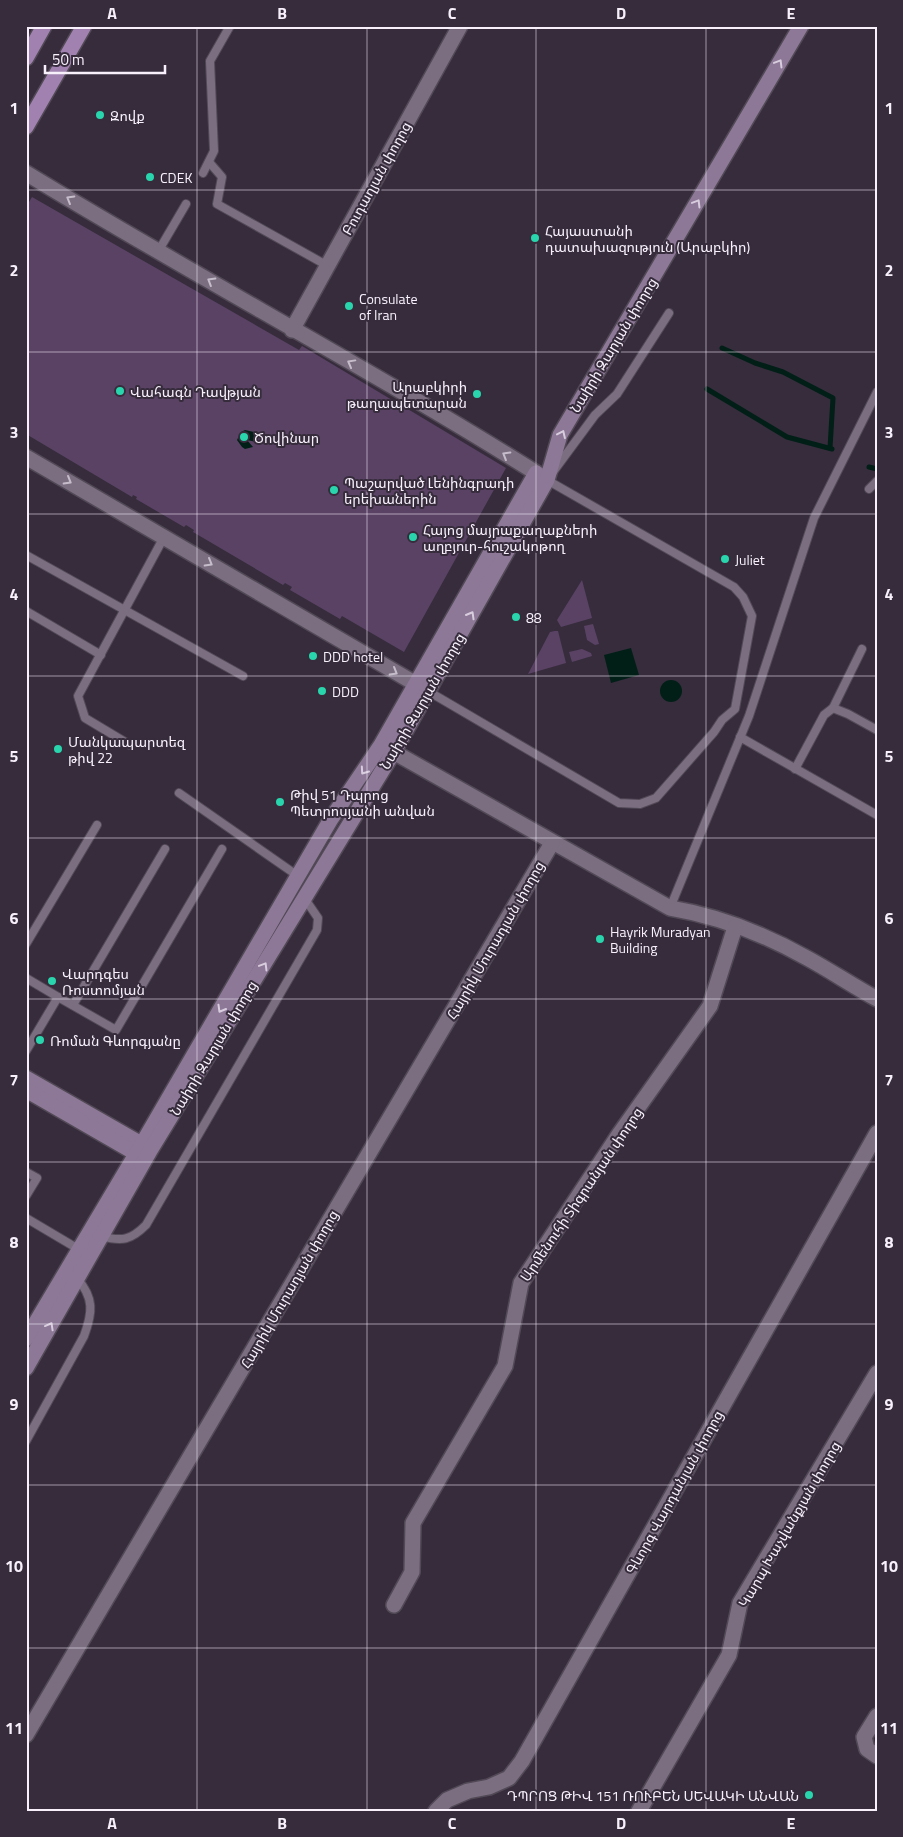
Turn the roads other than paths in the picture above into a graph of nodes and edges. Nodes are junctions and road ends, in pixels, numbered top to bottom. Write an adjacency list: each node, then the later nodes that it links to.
1 (44, 26): 6 (main road)
2 (84, 26): 7 (main road)
3 (230, 26): 8 (lane)
4 (460, 26): 13 (street, Բուդաղյան փողոց)
5 (801, 26): 18 (main road, Նաիրի Զարյան փողոց, one-way to 5)
6 (26, 58)
7 (26, 126)
8 (208, 162): 10 (lane); 13 (lane)
9 (26, 173): 12 (street, one-way to 9)
10 (203, 173)
11 (186, 204): 12 (lane)
12 (159, 250): 15 (street, one-way to 12)
13 (328, 266): 15 (street, Բուդաղյան փողոց)
14 (669, 313): 18 (lane)
15 (292, 330): 18 (street, one-way to 15)
16 (877, 392): 31 (lane)
17 (28, 461): 21 (street, one-way to 21)
18 (542, 477): 28 (main road, Նաիրի Զարյան փողոց); 28 (lane)
19 (877, 481): 20 (lane)
20 (869, 489)
21 (164, 538): 24 (lane); 28 (street, one-way to 28)
22 (26, 555): 24 (lane)
23 (26, 611): 26 (lane)
24 (124, 611): 26 (lane); 27 (lane)
25 (862, 649): 29 (lane)
26 (101, 655): 32 (lane)
27 (243, 676)
28 (422, 688): 33 (main road, Նաիրի Զարյան փողոց)
29 (833, 708): 30 (lane); 34 (lane)
30 (877, 730)
31 (740, 737): 34 (lane); 43 (lane)
32 (130, 745)
33 (387, 749): 38 (street); 41 (main road, Նաիրի Զարյան փողոց, one-way to 41); 42 (main road, Նաիրի Զարյան փողոց)
34 (795, 769): 36 (lane)
35 (179, 793): 41 (lane)
36 (877, 815)
37 (97, 825): 45 (lane)
38 (552, 843): 43 (street); 67 (street, Հայրիկ Մուրադյան փողոց)
39 (165, 849): 49 (lane)
40 (222, 849): 49 (lane)
41 (298, 876): 54 (main road, Նաիրի Զարյան փողոց, one-way to 54)
42 (305, 899): 54 (main road, Նաիրի Զարյան փողոց, one-way to 42); 58 (lane)
43 (670, 908): 44 (street)
44 (736, 927): 48 (street); 65 (street, Արմենուհի Տիգրանյան փողոց)
45 (26, 944)
46 (26, 978): 47 (lane)
47 (58, 997): 49 (lane); 50 (lane)
48 (877, 998)
49 (73, 1005)
50 (26, 1051)
51 (26, 1078): 54 (main road)
52 (26, 1090): 54 (main road)
53 (877, 1133): 69 (street, Գևորգ Վարդանյան փողոց)
54 (144, 1152): 58 (main road, Նաիրի Զարյան փողոց); 59 (main road, Նաիրի Զարյան փողոց)
55 (26, 1172): 56 (lane)
56 (26, 1196)
57 (26, 1218): 59 (lane)
58 (102, 1236): 60 (main road, Նաիրի Զարյան փողոց)
59 (80, 1250): 61 (main road, Նաիրի Զարյան փողոց)
60 (77, 1278): 62 (main road, Նաիրի Զարյան փողոց, one-way to 60); 64 (lane)
61 (27, 1335)
62 (26, 1368)
63 (877, 1373): 70 (street, Կարպ Խաչվանքյան փողոց)
64 (26, 1441)
65 (394, 1605)
66 (877, 1716): 68 (street)
67 (26, 1734)
68 (877, 1756)
69 (436, 1811)
70 (639, 1811)

